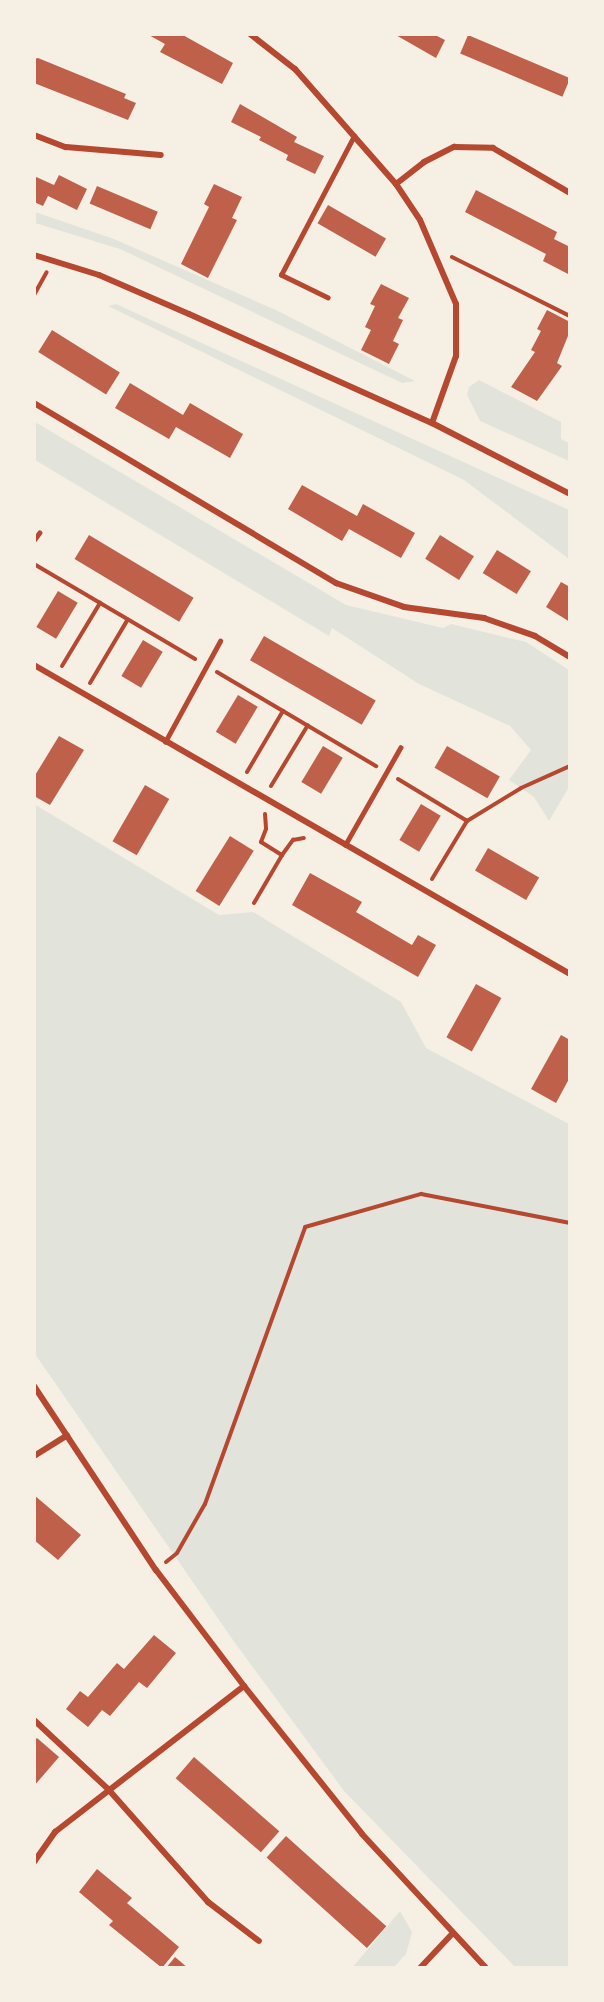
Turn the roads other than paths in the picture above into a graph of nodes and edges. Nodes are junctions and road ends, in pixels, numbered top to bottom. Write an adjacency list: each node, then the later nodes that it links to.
1 (250, 34): 3 (street)
2 (34, 135): 4 (street)
3 (354, 136): 5 (street); 8 (lane)
4 (161, 155)
5 (396, 184): 6 (street); 10 (street)
6 (570, 193)
7 (34, 255): 10 (street)
8 (328, 298)
9 (34, 404): 15 (street)
10 (432, 423): 11 (street)
11 (570, 494)
12 (39, 533): 13 (lane)
13 (34, 540)
14 (220, 641): 17 (lane)
15 (570, 657)
16 (34, 665): 17 (street)
17 (165, 742): 19 (street)
18 (400, 748): 19 (lane)
19 (345, 845): 20 (street)
20 (570, 974)
21 (34, 1386): 22 (street)
22 (67, 1435): 23 (street); 24 (street)
23 (34, 1456)
24 (244, 1686): 26 (street); 28 (street)
25 (34, 1720): 26 (street)
26 (108, 1789): 27 (street); 29 (street)
27 (34, 1862)
28 (452, 1934): 30 (street); 31 (street)
29 (259, 1941)
30 (420, 1968)
31 (486, 1968)

